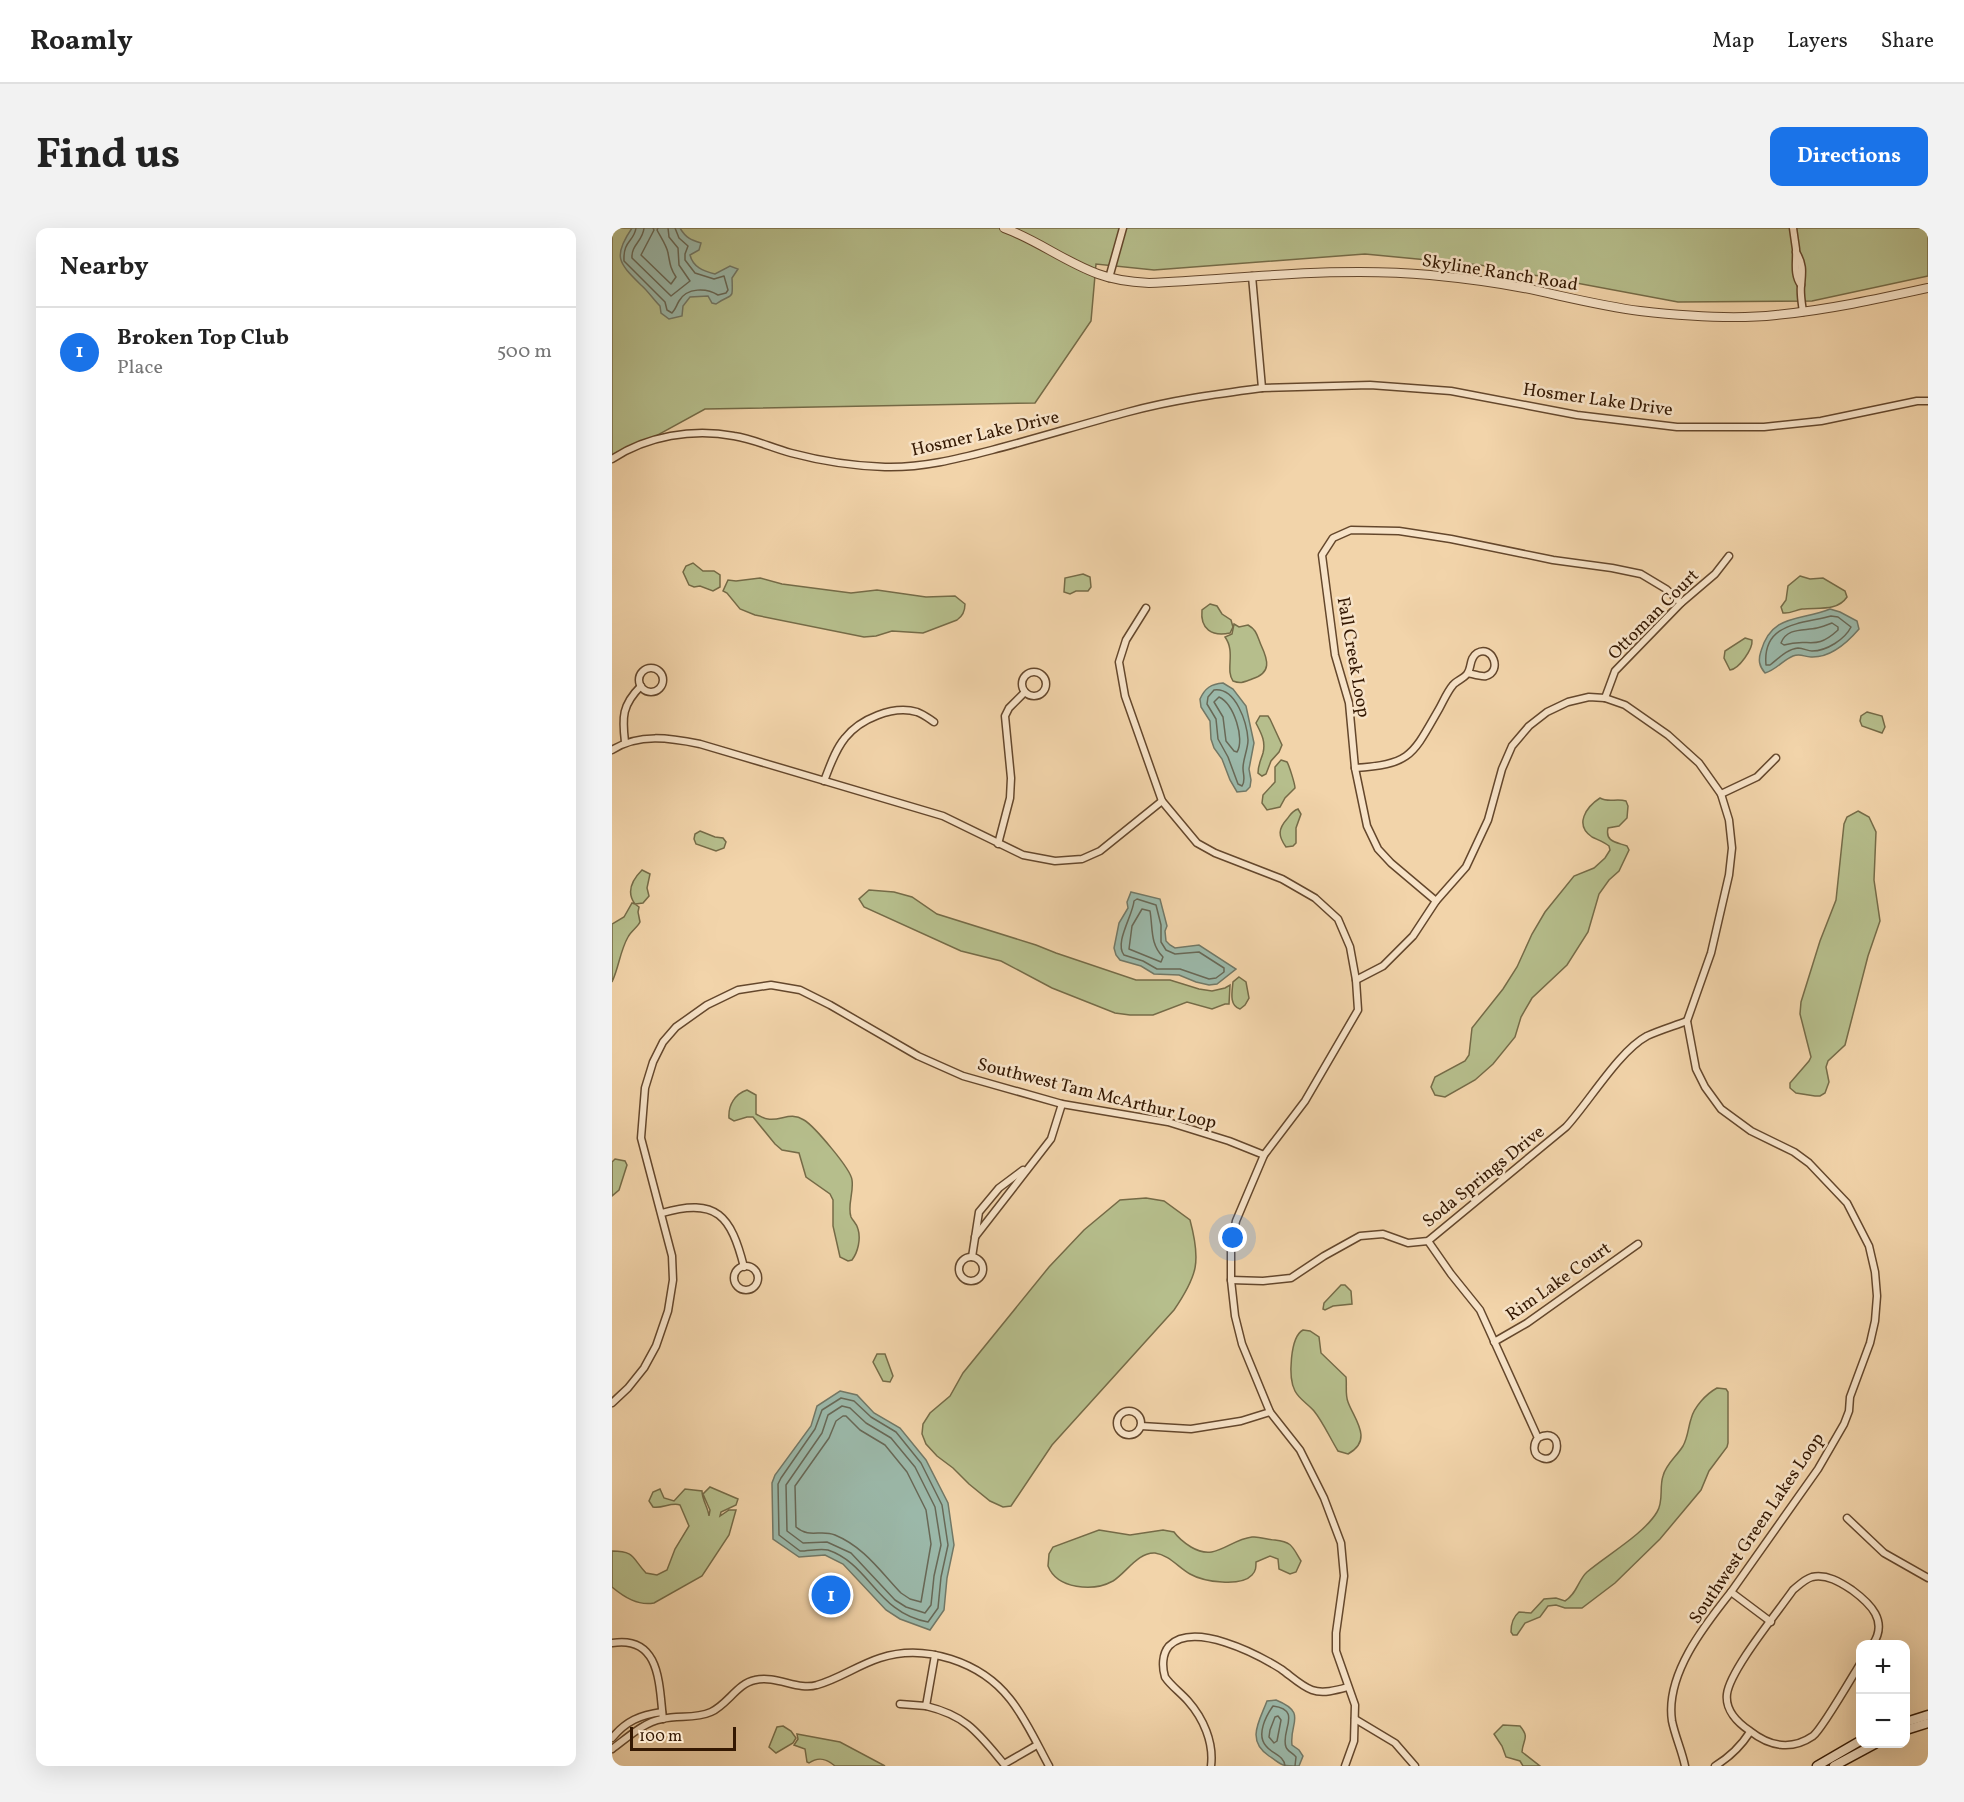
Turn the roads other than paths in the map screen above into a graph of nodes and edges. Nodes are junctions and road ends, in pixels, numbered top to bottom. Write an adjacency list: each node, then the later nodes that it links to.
1 (1004, 228): 5 (street, Skyline Ranch Road)
2 (1123, 228): 5 (street)
3 (1793, 228): 7 (street)
4 (1252, 276): 5 (street, Skyline Ranch Road); 7 (street, Skyline Ranch Road); 8 (street)
5 (1109, 278)
6 (1928, 288): 7 (street, Skyline Ranch Road)
7 (1803, 312)
8 (1262, 388): 9 (street, Hosmer Lake Drive); 10 (street, Hosmer Lake Drive)
9 (1928, 401)
10 (612, 459)
11 (1730, 556): 12 (street, Ottoman Court)
12 (1681, 603): 17 (street, Ottoman Court); 22 (street, Fall Creek Loop)
13 (1146, 608): 25 (street)
14 (1468, 673): 14 (street); 22 (street)
15 (641, 686): 19 (street)
16 (1025, 692): 16 (street); 26 (street)
17 (1605, 698): 24 (street); 27 (street)
18 (934, 722): 23 (street)
19 (625, 742): 20 (street); 23 (street)
20 (612, 750)
21 (1776, 758): 24 (street)
22 (1355, 768): 27 (street, Fall Creek Loop)
23 (824, 781): 26 (street)
24 (1721, 794): 29 (street)
25 (1162, 801): 26 (street); 28 (street)
26 (998, 844)
27 (1436, 902): 28 (street)
28 (1356, 980): 31 (street)
29 (1687, 1021): 35 (street, Soda Springs Drive); 47 (street, Southwest Green Lakes Loop)
30 (1062, 1104): 31 (street, Southwest Tam McArthur Loop); 32 (street); 33 (street, Southwest Tam McArthur Loop)
31 (1264, 1155): 39 (street)
32 (1029, 1166): 34 (street); 34 (street)
33 (662, 1213): 38 (street); 41 (street, Southwest Tam McArthur Loop)
34 (975, 1237): 37 (street)
35 (1428, 1241): 39 (street, Soda Springs Drive); 40 (street)
36 (1638, 1244): 40 (street, Rim Lake Court)
37 (972, 1257)
38 (744, 1266)
39 (1231, 1280): 42 (street)
40 (1494, 1342): 44 (street)
41 (612, 1403)
42 (1270, 1412): 43 (street); 53 (street)
43 (1141, 1426): 43 (street)
44 (1538, 1438)
45 (1847, 1518): 46 (street)
46 (1928, 1578)
47 (1731, 1592): 48 (street); 72 (street, Southwest Green Lakes Loop)
48 (1771, 1622): 49 (street); 62 (street)
49 (1876, 1640)
50 (612, 1643): 56 (street)
51 (935, 1655): 55 (street); 56 (street); 65 (street)
52 (1856, 1670): 62 (street)
53 (1348, 1687): 58 (street); 69 (street)
54 (900, 1704): 55 (street)
55 (926, 1706): 65 (street)
56 (662, 1715): 63 (street); 67 (street)
57 (1928, 1715): 59 (main road)
58 (1355, 1719): 70 (street); 71 (street)
59 (1910, 1720)
60 (1928, 1723): 61 (main road)
61 (1910, 1728)
62 (1750, 1732): 73 (street)
63 (612, 1738)
64 (1856, 1743): 74 (main road)
65 (1037, 1745): 68 (street)
66 (1866, 1748): 75 (main road)
67 (612, 1749)
68 (1049, 1766)
69 (1211, 1766)
70 (1345, 1766)
71 (1415, 1766)
72 (1686, 1766)
73 (1715, 1766)
74 (1817, 1766)
75 (1834, 1766)

